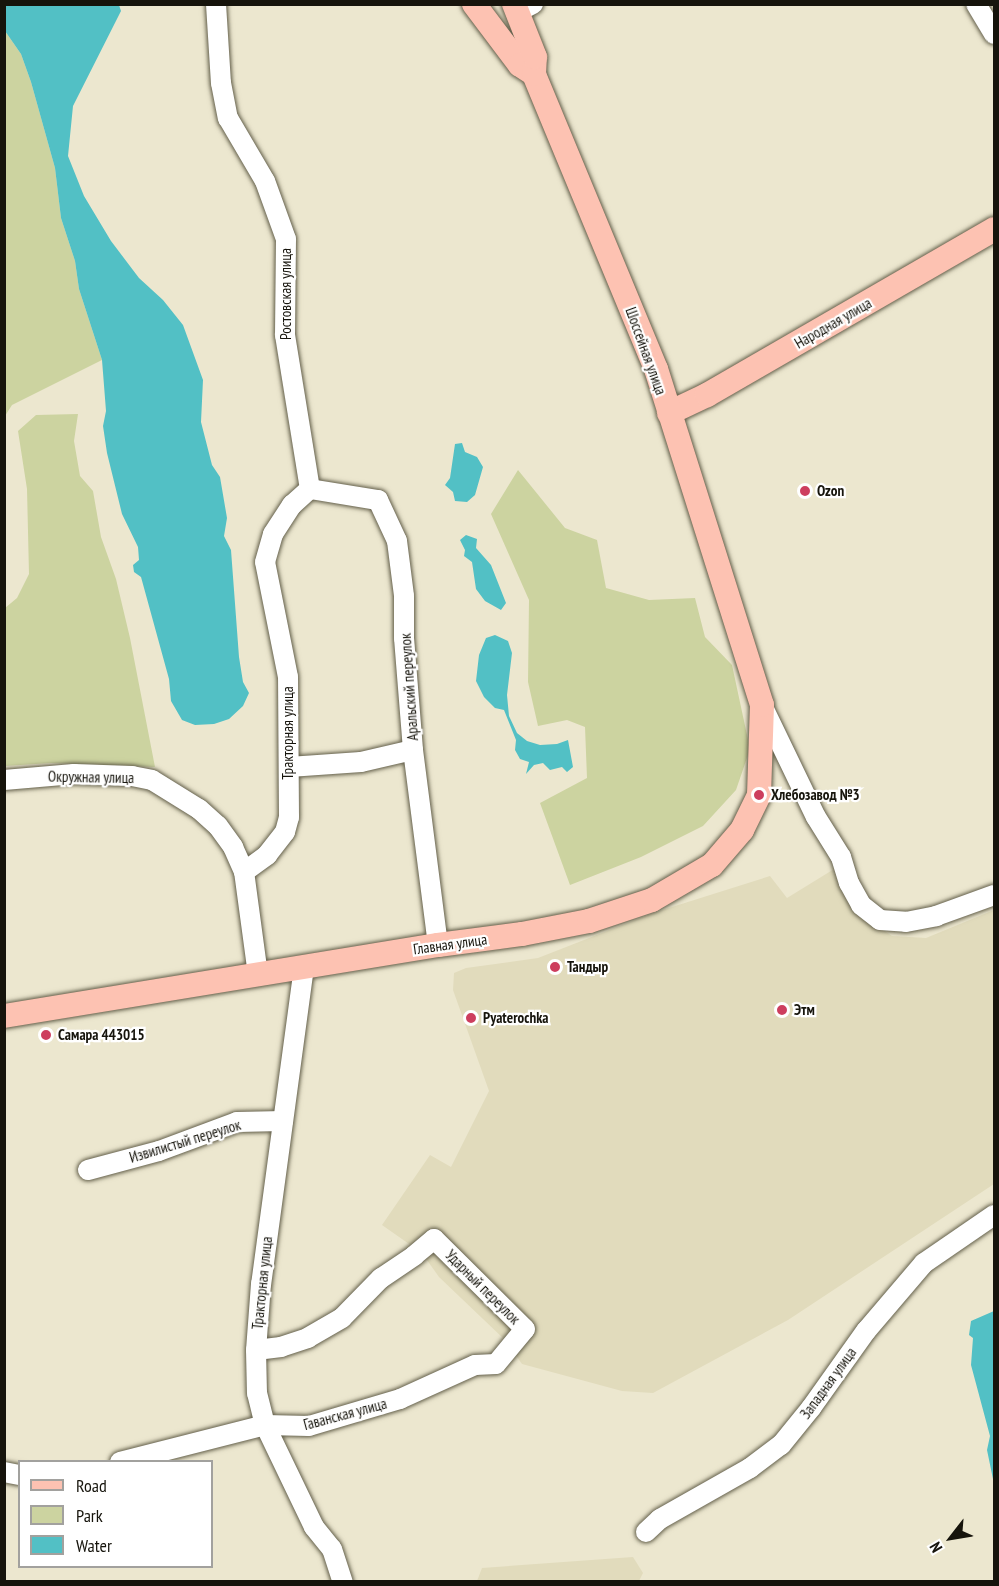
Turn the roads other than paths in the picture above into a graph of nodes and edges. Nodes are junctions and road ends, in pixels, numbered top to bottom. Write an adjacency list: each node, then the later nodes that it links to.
1 (216, 4): 9 (street, Ростовская улица)
2 (474, 4): 6 (main road)
3 (976, 4): 5 (street)
4 (521, 7): 6 (main road, Шоссейная улица)
5 (994, 33)
6 (534, 74): 8 (main road, Шоссейная улица)
7 (994, 229): 8 (main road, Народная улица)
8 (669, 413): 10 (main road, Шоссейная улица)
9 (310, 489): 11 (street, Аральский переулок); 12 (street, Тракторная улица)
10 (762, 705): 15 (street); 16 (main road, Главная улица)
11 (413, 750): 12 (street); 16 (street, Аральский переулок)
12 (289, 766): 14 (street, Тракторная улица)
13 (4, 780): 14 (street, Окружная улица)
14 (244, 872): 18 (street)
15 (994, 895)
16 (438, 945): 17 (main road, Главная улица)
17 (304, 968): 18 (main road, Главная улица); 20 (street, Тракторная улица)
18 (258, 975): 19 (main road, Главная улица)
19 (4, 1016)
20 (283, 1121): 21 (street, Извилистый переулок); 23 (street, Тракторная улица)
21 (88, 1170)
22 (994, 1215): 27 (street, Западная улица)
23 (256, 1350): 24 (street, Ударный переулок); 25 (street, Тракторная улица)
24 (496, 1364): 25 (street, Гаванская улица)
25 (265, 1425): 26 (street, Гаванская улица); 28 (street, Тракторная улица)
26 (124, 1460)
27 (646, 1532)
28 (343, 1581)

